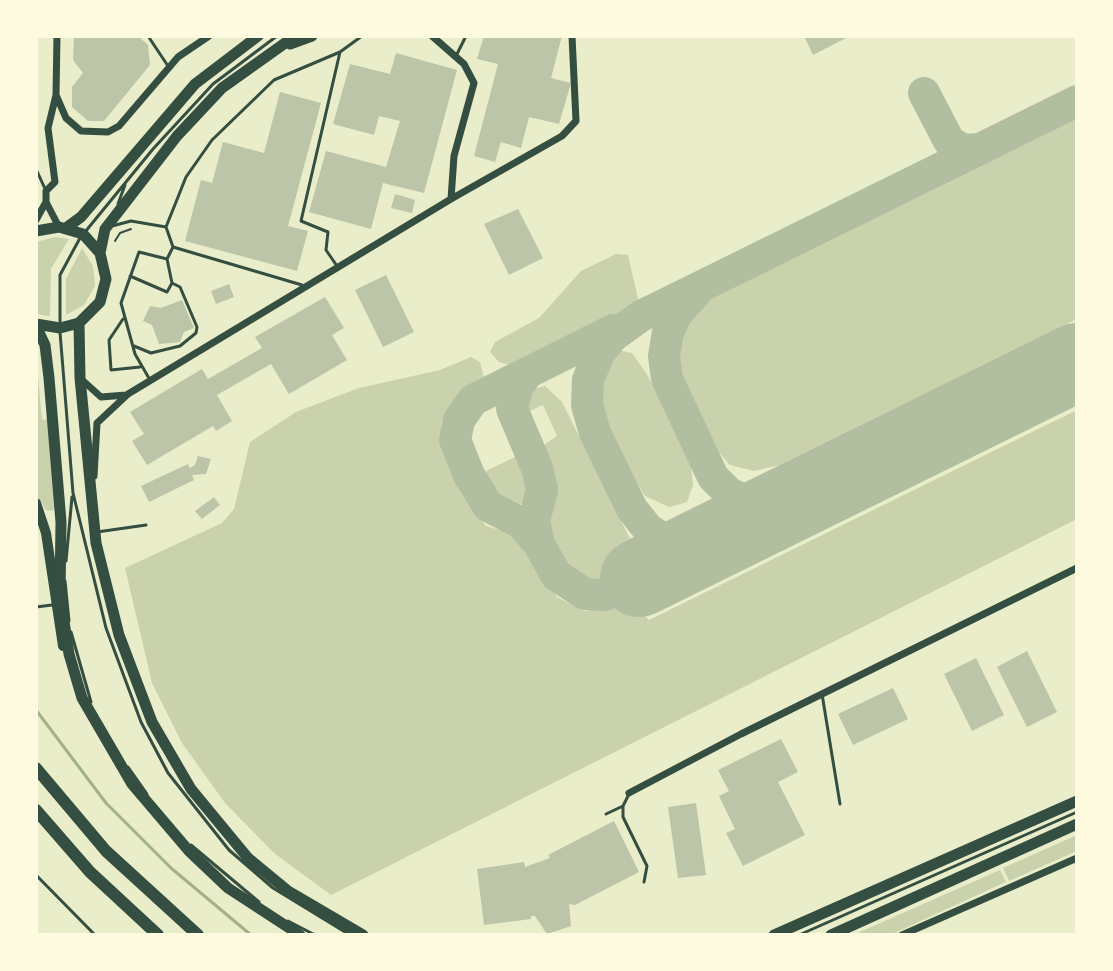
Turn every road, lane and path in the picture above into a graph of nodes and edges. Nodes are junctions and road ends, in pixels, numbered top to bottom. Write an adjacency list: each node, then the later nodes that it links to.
1 (57, 36): 17 (street)
2 (148, 36): 16 (lane)
3 (209, 36): 16 (street)
4 (258, 36): 25 (main road)
5 (295, 36): 13 (main road)
6 (312, 36): 13 (main road)
7 (362, 36): 14 (lane)
8 (399, 36): 9 (lane)
9 (414, 36)
10 (432, 36): 15 (street)
11 (466, 36): 15 (lane)
12 (572, 36): 21 (street)
13 (278, 42): 19 (lane); 23 (main road)
14 (340, 52): 26 (lane); 33 (lane)
15 (456, 57): 21 (street)
16 (168, 67): 17 (street)
17 (56, 95): 20 (street)
18 (36, 169): 20 (lane)
19 (126, 182): 23 (lane); 29 (lane)
20 (46, 191): 22 (street)
21 (451, 199): 33 (street)
22 (46, 202): 24 (street); 25 (street)
23 (114, 215): 27 (main road)
24 (36, 220)
25 (63, 227): 28 (main road); 29 (main road)
26 (166, 227): 27 (lane); 30 (lane)
27 (105, 229): 31 (main road)
28 (36, 231)
29 (83, 234): 31 (main road); 40 (lane)
30 (173, 247): 32 (lane); 36 (lane)
31 (100, 253): 38 (main road)
32 (167, 259): 34 (lane); 35 (lane)
33 (338, 267): 36 (street)
34 (130, 276): 35 (lane); 37 (lane)
35 (172, 283): 41 (lane)
36 (308, 287): 44 (street)
37 (123, 319): 41 (lane); 42 (lane)
38 (79, 323): 40 (main road); 43 (main road)
39 (36, 325): 40 (main road); 55 (main road)
40 (60, 328): 46 (lane)
41 (134, 346): 42 (lane)
42 (142, 367): 44 (lane)
43 (80, 378): 45 (street); 48 (main road)
44 (151, 381): 45 (street)
45 (128, 394): 48 (street)
46 (73, 493): 56 (lane); 74 (lane)
47 (36, 503): 52 (main road)
48 (92, 514): 50 (main road)
49 (146, 525): 50 (lane)
50 (94, 532): 75 (main road)
51 (1077, 568): 54 (street)
52 (56, 604): 53 (lane); 55 (main road)
53 (36, 607)
54 (822, 694): 58 (street); 60 (lane)
55 (82, 698): 56 (lane); 72 (main road)
56 (94, 712): 73 (lane)
57 (36, 768): 71 (highway)
58 (629, 793): 61 (lane)
59 (1077, 801): 76 (main road)
60 (840, 804)
61 (623, 806): 64 (lane); 68 (lane)
62 (36, 810): 70 (highway)
63 (1077, 812): 77 (lane)
64 (606, 814)
65 (1077, 824): 78 (main road)
66 (1077, 858): 79 (street)
67 (36, 875): 69 (lane)
68 (644, 882)
69 (95, 935)
70 (158, 935)
71 (198, 935)
72 (300, 935)
73 (315, 935)
74 (350, 935)
75 (363, 935)
76 (774, 935)
77 (799, 935)
78 (831, 935)
79 (902, 935)

